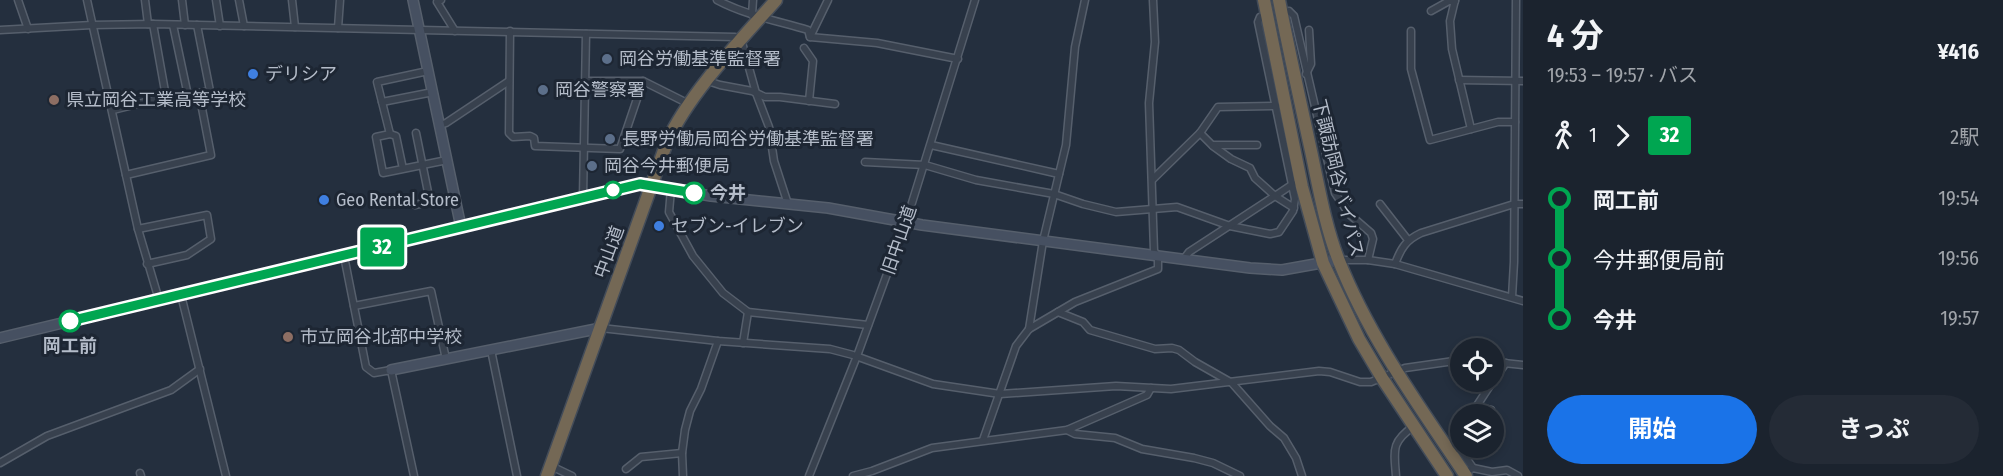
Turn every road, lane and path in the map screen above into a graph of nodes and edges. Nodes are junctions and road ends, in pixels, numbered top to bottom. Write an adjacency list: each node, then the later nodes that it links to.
1 (18, 0): 35 (street)
2 (87, 0): 27 (street)
3 (145, 0): 26 (street)
4 (182, 0): 29 (street)
5 (216, 0): 31 (street)
6 (239, 0): 32 (street)
7 (292, 0): 33 (street)
8 (340, 0): 34 (street)
9 (413, 0): 37 (street)
10 (441, 0): 39 (street)
11 (717, 0): 24 (street)
12 (753, 0): 24 (street)
13 (776, 0): 24 (highway, 中山道)
14 (828, 0): 43 (street)
15 (975, 0): 46 (street, 旧中山道)
16 (1085, 0): 82 (street)
17 (1153, 0): 84 (street)
18 (1264, 0): 113 (highway, 下諏訪岡谷バイパス)
19 (1279, 0): 109 (highway, 下諏訪岡谷バイパス)
20 (1455, 0): 23 (street); 49 (street)
21 (1516, 0): 54 (street)
22 (1289, 11): 48 (street)
23 (1431, 11)
24 (757, 16): 43 (street); 44 (highway, 中山道)
25 (1260, 17): 63 (street)
26 (150, 24): 27 (street); 28 (street); 64 (street)
27 (92, 25): 35 (street); 64 (street)
28 (173, 25): 29 (street); 56 (street)
29 (185, 25): 30 (street)
30 (197, 25): 31 (street); 83 (street)
31 (220, 26): 32 (street)
32 (244, 26): 33 (street)
33 (296, 27): 34 (street)
34 (338, 28): 37 (street)
35 (28, 29): 36 (street)
36 (0, 30)
37 (420, 30): 39 (street); 47 (street)
38 (1309, 30): 48 (street)
39 (455, 31): 40 (street)
40 (510, 31): 42 (street); 50 (street)
41 (1411, 31): 67 (street)
42 (586, 33): 44 (street); 51 (street)
43 (810, 38): 46 (street)
44 (741, 39): 53 (highway, 中山道); 58 (street)
45 (804, 48): 59 (street)
46 (958, 59): 73 (street, 旧中山道)
47 (428, 71): 57 (street); 60 (street)
48 (1306, 74): 110 (street)
49 (1459, 80): 54 (street); 67 (street)
50 (509, 81): 66 (street); 76 (street)
51 (585, 81): 52 (street); 76 (street)
52 (643, 81): 61 (street); 76 (street)
53 (708, 81): 58 (street); 61 (highway, 中山道)
54 (1515, 81): 55 (street); 65 (street)
55 (1523, 81)
56 (187, 91)
57 (433, 92): 60 (street); 66 (street)
58 (756, 93): 59 (street); 93 (street)
59 (809, 101): 62 (street)
60 (382, 102): 69 (street)
61 (689, 104): 86 (highway, 中山道)
62 (835, 104)
63 (1276, 106): 70 (street); 85 (street)
64 (113, 110): 83 (street)
65 (1515, 122): 67 (street); 71 (street)
66 (440, 125): 77 (street)
67 (1471, 129)
68 (416, 133): 79 (street)
69 (390, 134): 81 (street); 81 (street)
70 (1200, 134): 74 (street); 84 (street)
71 (1515, 142): 72 (street); 95 (street)
72 (1523, 142)
73 (931, 145): 80 (street, 旧中山道); 82 (street)
74 (1212, 145): 75 (street); 90 (street)
75 (1257, 145)
76 (583, 147): 91 (street)
77 (447, 160): 79 (street); 89 (street)
78 (865, 162): 80 (street)
79 (422, 165): 81 (street); 92 (street)
80 (925, 165): 88 (street); 100 (street, 旧中山道)
81 (403, 169)
82 (1059, 174): 88 (street)
83 (126, 175): 103 (street)
84 (1153, 179): 98 (street)
85 (1293, 184): 90 (street); 99 (street)
86 (652, 186): 87 (street); 91 (street); 124 (highway, 中山道)
87 (671, 189): 93 (street); 121 (street)
88 (1054, 194): 98 (street); 105 (street)
89 (455, 196): 92 (street); 102 (street)
90 (1275, 196): 99 (street); 101 (street)
91 (583, 197): 102 (street)
92 (430, 202): 97 (street)
93 (788, 204): 100 (street)
94 (1380, 204): 104 (street)
95 (1514, 204): 96 (street); 104 (street); 111 (street)
96 (1523, 204)
97 (415, 205)
98 (1152, 208): 101 (street); 107 (street)
99 (1294, 208): 101 (street)
100 (906, 222): 105 (street); 123 (street, 旧中山道)
101 (1230, 226): 108 (street)
102 (461, 227): 106 (street)
103 (138, 228): 114 (street); 114 (street)
104 (1408, 240): 115 (street)
105 (1043, 241): 107 (street); 125 (street)
106 (344, 256): 116 (street); 120 (street)
107 (1158, 256): 108 (street); 122 (street)
108 (1183, 260): 113 (street)
109 (1338, 260): 110 (street); 113 (street); 138 (highway, 下諏訪岡谷バイパス)
110 (1368, 260): 115 (street)
111 (1514, 262): 112 (street); 117 (street)
112 (1523, 262)
113 (1323, 263): 139 (highway, 下諏訪岡谷バイパス)
114 (147, 264): 118 (street)
115 (1395, 264): 117 (street)
116 (181, 295): 118 (street); 136 (street)
117 (1512, 297): 119 (street)
118 (159, 300): 126 (street)
119 (1523, 301)
120 (354, 306): 131 (street); 137 (street)
121 (748, 312): 123 (street); 128 (street)
122 (1058, 312): 125 (street); 140 (street)
123 (868, 325): 130 (street, 旧中山道)
124 (601, 328): 127 (street); 129 (street); 149 (highway, 中山道)
125 (1029, 329): 142 (street)
126 (0, 338)
127 (718, 341): 128 (street); 146 (street)
128 (743, 343): 130 (street)
129 (491, 350): 131 (street); 153 (street)
130 (857, 356): 142 (street); 156 (street, 旧中山道)
131 (446, 359): 137 (street)
132 (1450, 362): 138 (street)
133 (1506, 363): 134 (street); 135 (street)
134 (1523, 365)
135 (1504, 366)
136 (200, 369): 147 (street); 151 (street)
137 (391, 370): 152 (street)
138 (1397, 373): 139 (street); 150 (highway, 下諏訪岡谷バイパス)
139 (1382, 378): 140 (street); 143 (highway, 下諏訪岡谷バイパス)
140 (1232, 383): 141 (street); 159 (street)
141 (1151, 388): 142 (street); 144 (street)
142 (1000, 394): 145 (street)
143 (1414, 426): 160 (street); 161 (highway, 下諏訪岡谷バイパス)
144 (1067, 430): 145 (street); 158 (street)
145 (983, 440): 157 (street)
146 (682, 453): 148 (street); 155 (street)
147 (0, 463)
148 (626, 469)
149 (549, 471): 154 (street)
150 (1467, 472): 162 (street)
151 (226, 476)
152 (414, 476)
153 (517, 476)
154 (572, 476)
155 (683, 476)
156 (809, 476)
157 (853, 476)
158 (1240, 476)
159 (1302, 476)
160 (1395, 476)
161 (1447, 476)
162 (1518, 476)

